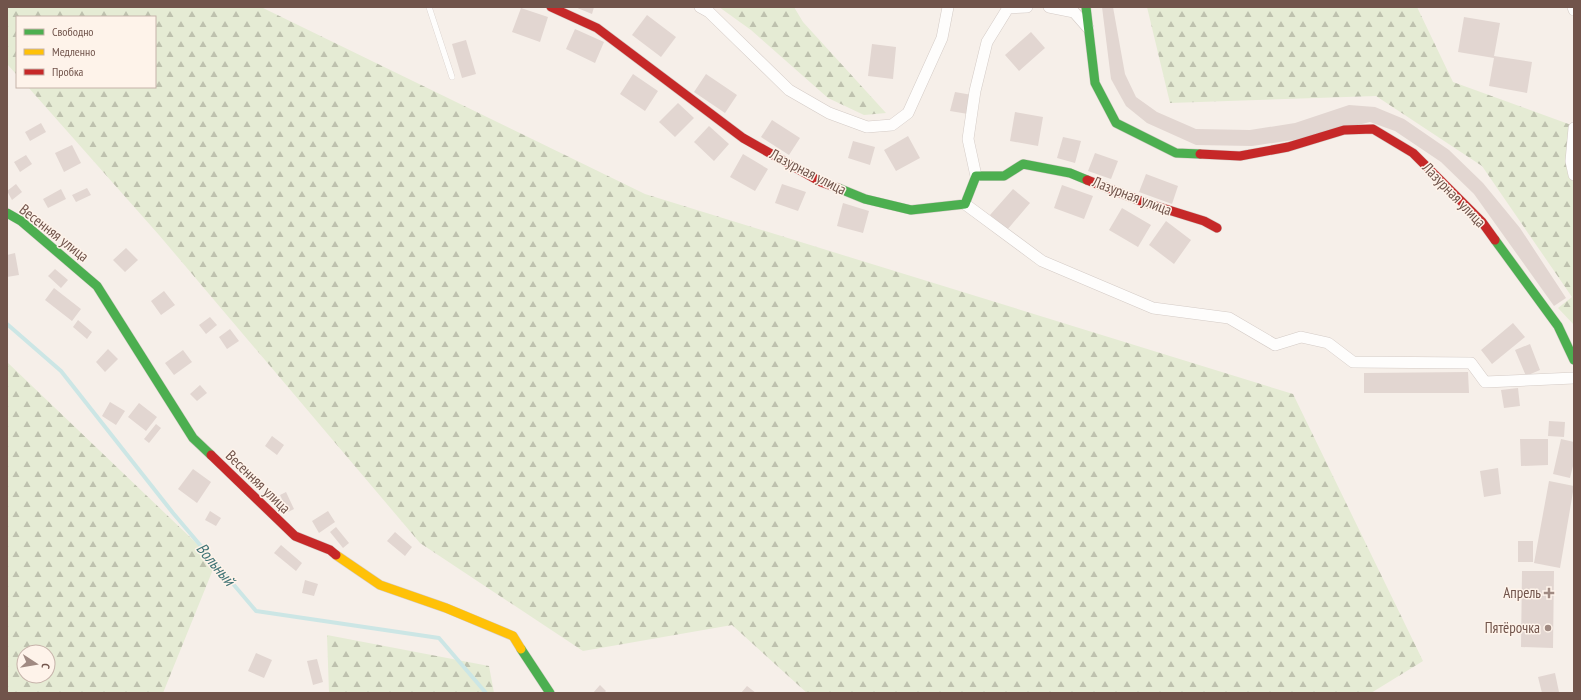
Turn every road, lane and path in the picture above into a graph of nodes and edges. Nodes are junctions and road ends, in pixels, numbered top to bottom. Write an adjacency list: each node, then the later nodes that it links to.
1 (429, 7): 9 (lane)
2 (551, 7): 13 (street, Лазурная улица)
3 (700, 7): 4 (street)
4 (948, 7)
5 (1027, 7): 12 (street)
6 (1049, 7): 8 (street)
7 (1086, 7): 8 (street, Лазурная улица)
8 (1088, 28): 16 (street, Лазурная улица)
9 (452, 77)
10 (1574, 128): 11 (street)
11 (1574, 175)
12 (976, 176): 13 (street); 15 (street, Лазурная улица)
13 (965, 204): 17 (street)
14 (7, 213): 18 (street, Весенняя улица)
15 (1217, 228)
16 (1574, 360)
17 (1574, 378)
18 (550, 693)

